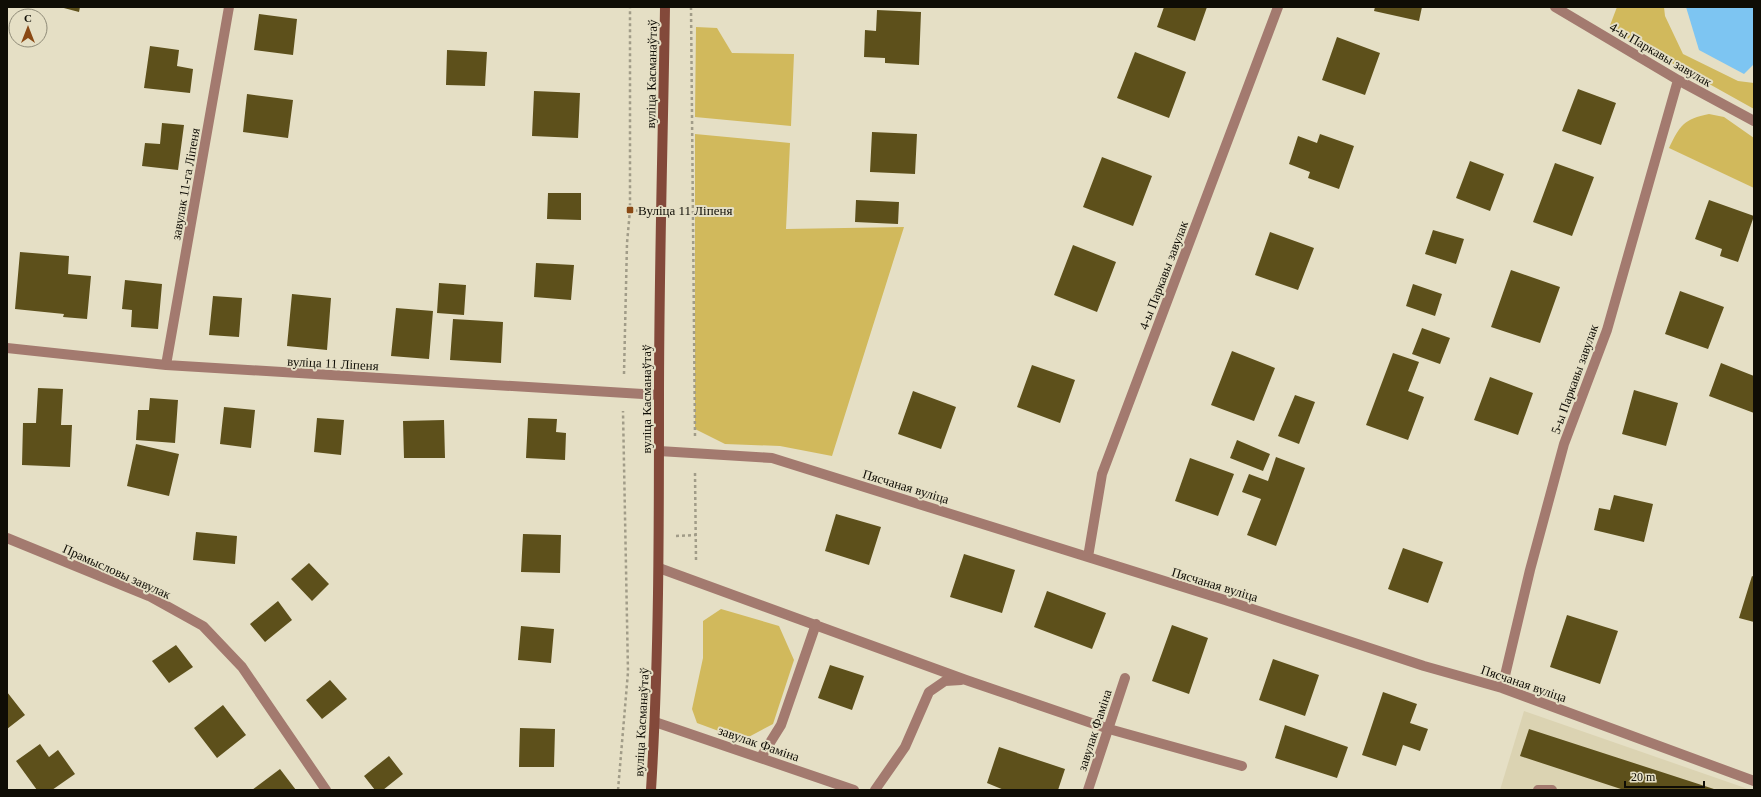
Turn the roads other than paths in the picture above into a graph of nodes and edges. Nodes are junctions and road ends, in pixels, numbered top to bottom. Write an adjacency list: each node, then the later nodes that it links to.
1 (229, 7): 8 (street, завулак 11-га Ліпеня)
2 (665, 7): 9 (main road, вуліца Касманаўтаў)
3 (1278, 7): 12 (street, 4-ы Паркавы завулак)
4 (1555, 7): 5 (street, 4-ы Паркавы завулак)
5 (1678, 80): 6 (street, 4-ы Паркавы завулак); 17 (street, 5-ы Паркавы завулак)
6 (1754, 121)
7 (7, 348): 8 (street, вуліца 11 Ліпеня)
8 (166, 365): 9 (street, вуліца 11 Ліпеня)
9 (659, 395): 10 (main road, вуліца Касманаўтаў)
10 (659, 451): 12 (street, Пясчаная вуліца); 13 (main road, вуліца Касманаўтаў)
11 (7, 538): 23 (street, Прамысловы завулак)
12 (1088, 557): 17 (street, Пясчаная вуліца)
13 (659, 568): 14 (street); 18 (main road, вуліца Касманаўтаў)
14 (816, 624): 16 (street); 20 (street)
15 (1125, 678): 19 (street, завулак Фаміна)
16 (966, 680): 19 (street); 26 (street)
17 (1502, 688): 22 (street, Пясчаная вуліца)
18 (655, 722): 20 (street, завулак Фаміна); 24 (main road, вуліца Касманаўтаў)
19 (1109, 728): 21 (street); 27 (street, завулак Фаміна)
20 (761, 757): 25 (street, завулак Фаміна)
21 (1242, 766)
22 (1754, 781)
23 (326, 790)
24 (651, 790)
25 (854, 790)
26 (875, 790)
27 (1088, 790)
28 (1538, 790): 29 (street)
29 (1552, 790)

